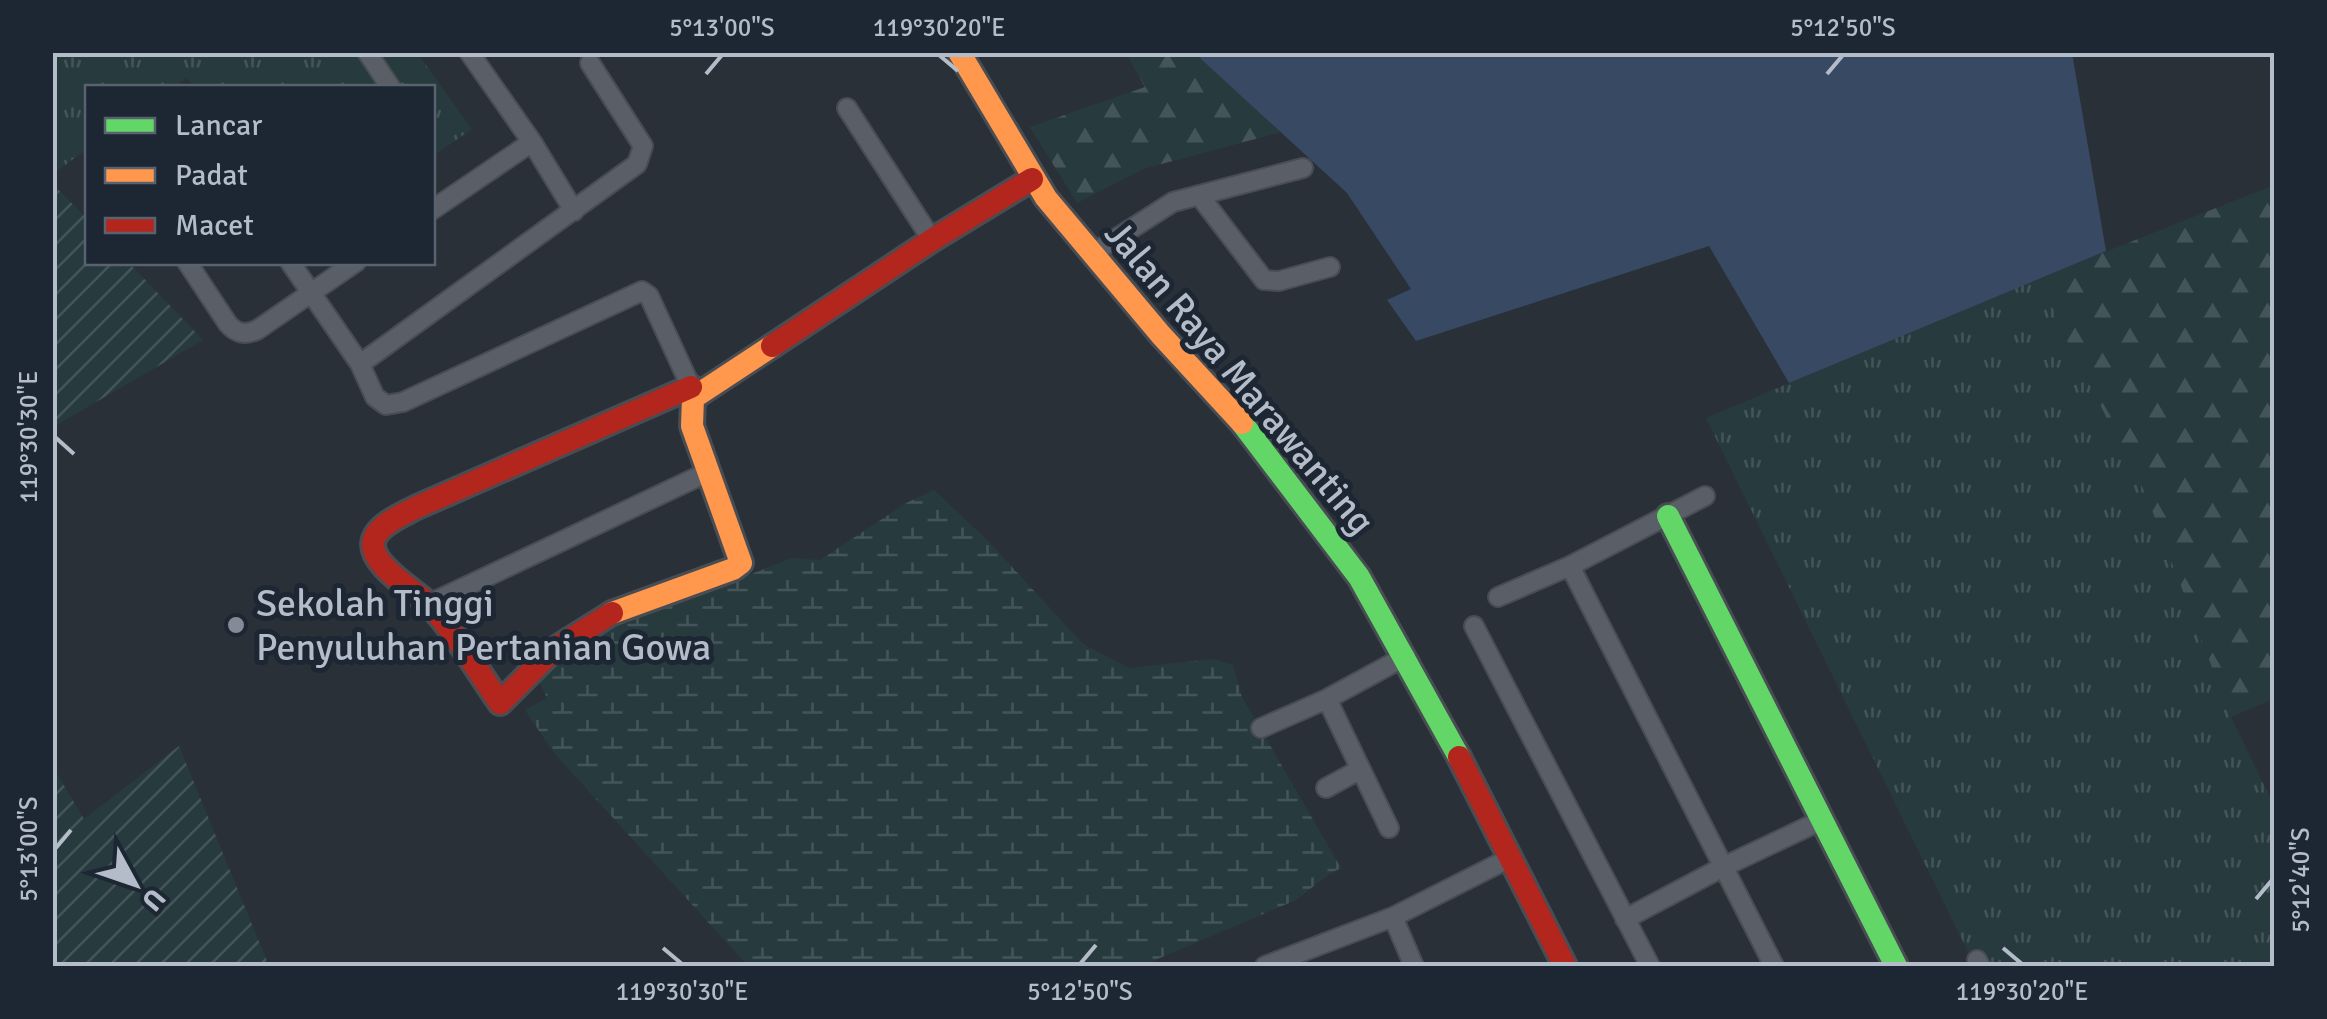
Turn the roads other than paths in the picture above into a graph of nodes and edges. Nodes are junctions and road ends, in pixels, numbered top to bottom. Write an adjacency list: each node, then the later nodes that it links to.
1 (368, 52): 5 (street)
2 (469, 52): 7 (street)
3 (960, 52): 9 (street, Jalan Raya Marawanting)
4 (590, 64): 12 (street)
5 (389, 85)
6 (848, 108): 13 (street)
7 (532, 142): 11 (street); 12 (street)
8 (1303, 168): 10 (street)
9 (1032, 179): 13 (street); 14 (street, Jalan Raya Marawanting)
10 (1199, 195): 14 (street); 18 (street)
11 (435, 208)
12 (574, 211): 20 (street)
13 (932, 240): 21 (street)
14 (1092, 254): 29 (street, Jalan Raya Marawanting)
15 (189, 265): 19 (street)
16 (292, 265): 19 (street)
17 (352, 265): 19 (street)
18 (1330, 267)
19 (312, 292): 20 (street)
20 (360, 364): 21 (street)
21 (692, 393): 22 (street); 27 (street)
22 (708, 472): 27 (street); 27 (street)
23 (1704, 496): 24 (street)
24 (1668, 516): 25 (street); 34 (street)
25 (1570, 566): 26 (street); 37 (street)
26 (1498, 597)
27 (429, 604)
28 (1474, 626): 39 (street)
29 (1406, 656): 30 (street); 36 (street, Jalan Raya Marawanting)
30 (1327, 700): 31 (street); 32 (street)
31 (1261, 728)
32 (1359, 770): 33 (street); 35 (street)
33 (1326, 788)
34 (1822, 820): 37 (street); 46 (street)
35 (1389, 828)
36 (1510, 858): 38 (street); 43 (street, Jalan Raya Marawanting)
37 (1723, 867): 39 (street); 45 (street)
38 (1393, 917): 40 (street); 42 (street)
39 (1625, 918): 44 (street)
40 (1292, 962): 41 (street)
41 (1265, 966)
42 (1414, 966)
43 (1565, 966)
44 (1650, 966)
45 (1774, 966)
46 (1896, 966)

